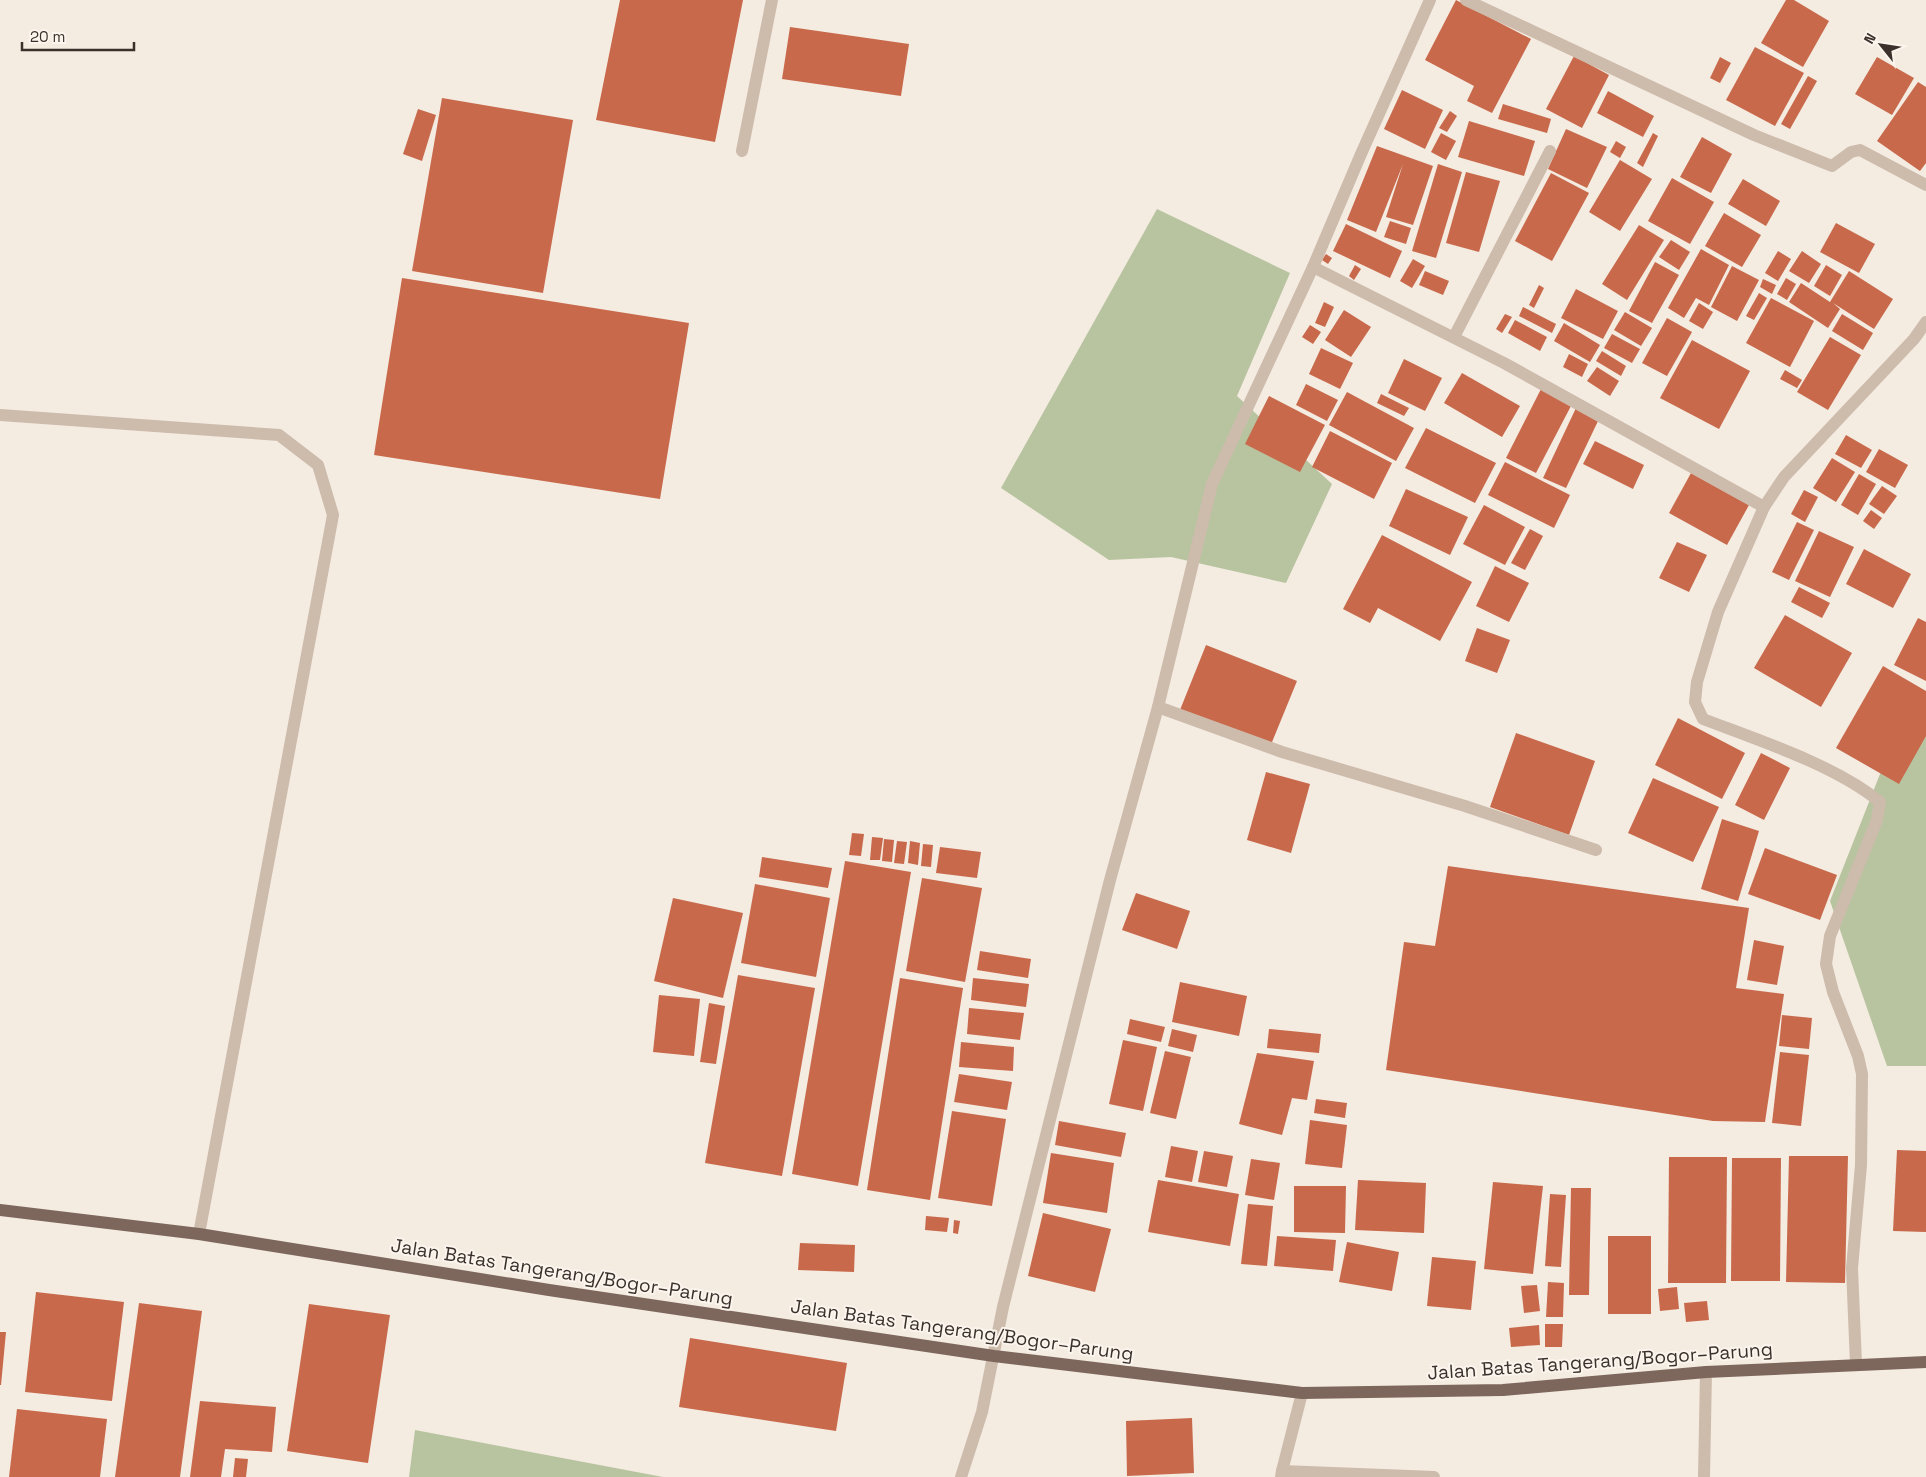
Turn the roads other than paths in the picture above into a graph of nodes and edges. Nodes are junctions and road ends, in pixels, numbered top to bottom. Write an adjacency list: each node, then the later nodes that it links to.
1 (772, 0): 4 (street)
2 (1430, 0): 7 (street)
3 (1466, 0): 6 (street)
4 (742, 151)
5 (1550, 151): 9 (street)
6 (1926, 185)
7 (1313, 267): 9 (street); 12 (street)
8 (1926, 322): 11 (street)
9 (1454, 337): 11 (street)
10 (0, 415): 15 (street)
11 (1764, 507): 18 (street)
12 (1158, 707): 13 (street); 16 (street)
13 (1596, 850)
14 (0, 1210): 15 (main road, Jalan Batas Tangerang/Bogor–Parung)
15 (199, 1234): 16 (main road, Jalan Batas Tangerang/Bogor–Parung)
16 (994, 1356): 20 (main road, Jalan Batas Tangerang/Bogor–Parung); 22 (street)
17 (1926, 1362): 18 (main road, Jalan Batas Tangerang/Bogor–Parung)
18 (1856, 1364): 19 (main road, Jalan Batas Tangerang/Bogor–Parung)
19 (1706, 1372): 20 (main road, Jalan Batas Tangerang/Bogor–Parung); 24 (street)
20 (1302, 1393): 21 (street)
21 (1281, 1474): 23 (street)
22 (962, 1477)
23 (1434, 1477)
24 (1704, 1477)

